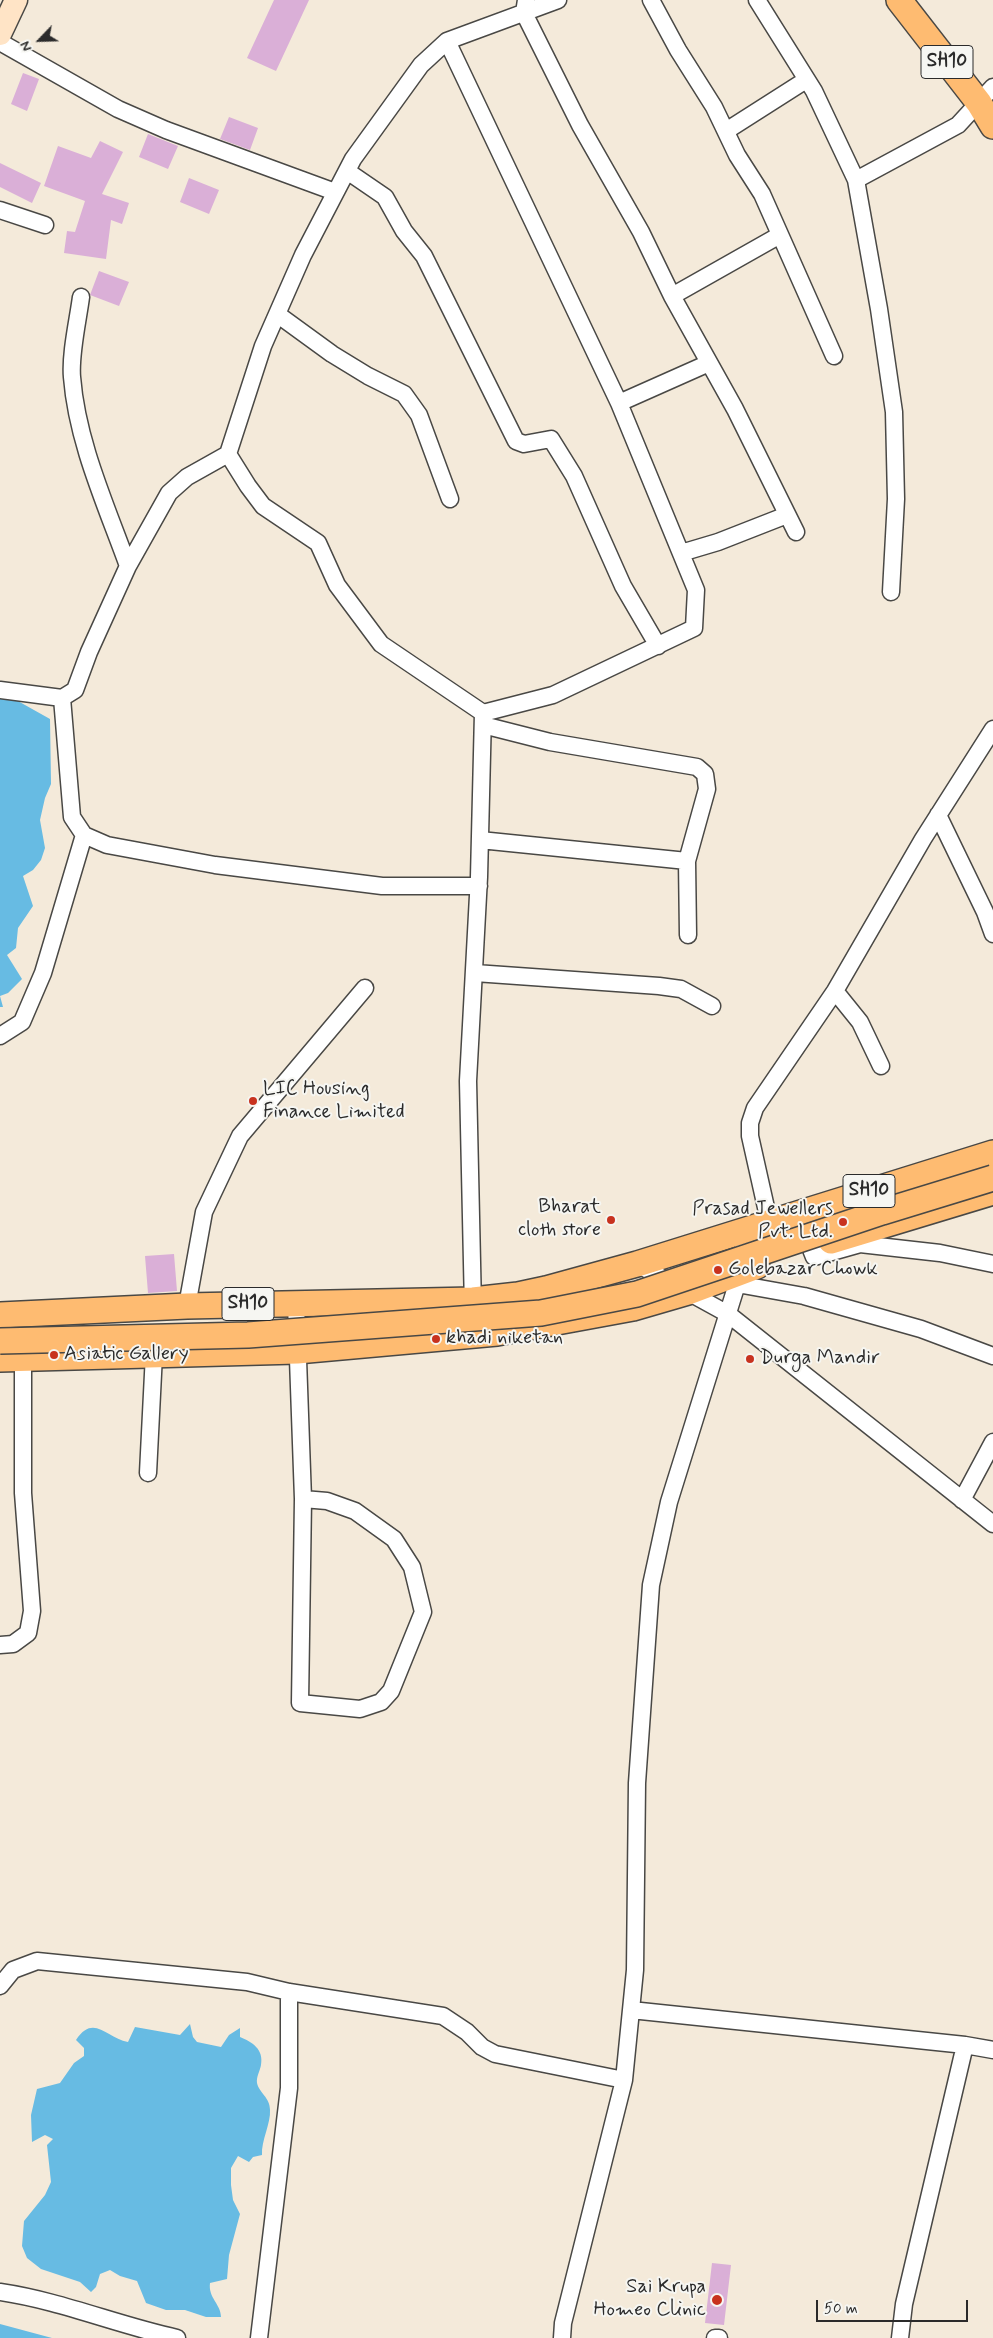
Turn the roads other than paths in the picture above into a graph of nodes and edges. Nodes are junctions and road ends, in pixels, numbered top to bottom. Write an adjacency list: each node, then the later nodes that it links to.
1 (16, 0): 7 (main road)
2 (558, 0): 6 (street)
3 (651, 0): 13 (street)
4 (757, 0): 10 (street)
5 (899, 0): 11 (main road, SH10)
6 (525, 7): 8 (street); 20 (street)
7 (0, 34)
8 (447, 41): 14 (street); 25 (street)
9 (0, 42): 16 (street)
10 (806, 80): 13 (street); 15 (street)
11 (986, 95): 12 (main road, SH10); 15 (street)
12 (993, 126)
13 (726, 131): 19 (street)
14 (347, 171): 16 (street); 33 (street)
15 (856, 180): 32 (street)
16 (335, 192): 22 (street)
17 (0, 210): 18 (street)
18 (45, 225)
19 (780, 235): 20 (street); 23 (street)
20 (672, 296): 24 (street)
21 (81, 297): 31 (street)
22 (277, 314): 26 (street); 27 (street)
23 (834, 356)
24 (709, 362): 25 (street); 28 (street)
25 (619, 403): 30 (street)
26 (228, 454): 31 (street); 36 (street)
27 (450, 500)
28 (787, 515): 29 (street); 30 (street)
29 (796, 532)
30 (681, 553): 33 (street)
31 (128, 566): 35 (street)
32 (891, 592)
33 (658, 646): 36 (street)
34 (0, 690): 35 (street)
35 (62, 698): 39 (street)
36 (483, 719): 40 (street); 41 (street)
37 (993, 729): 38 (street)
38 (938, 814): 43 (street); 47 (street)
39 (84, 835): 42 (street); 49 (street)
40 (480, 840): 41 (street); 42 (street)
41 (687, 861): 44 (street)
42 (479, 886): 45 (street)
43 (993, 934)
44 (688, 935)
45 (475, 973): 48 (street); 62 (street)
46 (365, 988): 64 (street)
47 (835, 991): 50 (street); 55 (street)
48 (712, 1006)
49 (0, 1036)
50 (881, 1066)
51 (993, 1153): 54 (main road, SH10)
52 (993, 1178): 68 (main road, bridge)
53 (993, 1192): 57 (main road)
54 (798, 1213): 55 (main road, SH10); 57 (street)
55 (769, 1221): 56 (main road, SH10)
56 (746, 1230): 58 (main road, SH10); 60 (street)
57 (810, 1248): 59 (street); 60 (main road)
58 (637, 1264): 61 (street); 62 (main road, SH10)
59 (993, 1264)
60 (738, 1278): 61 (main road); 65 (street); 71 (street)
61 (688, 1292): 65 (street); 67 (main road)
62 (473, 1300): 63 (main road, SH10); 67 (street)
63 (296, 1303): 64 (main road, SH10); 69 (street)
64 (187, 1306): 66 (main road, SH10)
65 (728, 1314): 76 (street); 81 (street)
66 (0, 1315)
67 (473, 1336): 69 (main road)
68 (0, 1341)
69 (297, 1351): 70 (main road); 75 (street)
70 (154, 1354): 72 (main road); 74 (street)
71 (993, 1356)
72 (12, 1358): 78 (street)
73 (993, 1442): 76 (street)
74 (148, 1473)
75 (303, 1499): 75 (street)
76 (962, 1500): 77 (street)
77 (993, 1524)
78 (0, 1645)
79 (0, 1986): 80 (street)
80 (289, 1992): 84 (street); 87 (street)
81 (631, 2010): 82 (street); 84 (street)
82 (965, 2045): 83 (street); 91 (street)
83 (993, 2050)
84 (624, 2080): 88 (street)
85 (0, 2292): 86 (street)
86 (177, 2338)
87 (259, 2338)
88 (562, 2338)
89 (715, 2338): 90 (street)
90 (719, 2338)
91 (900, 2338)

